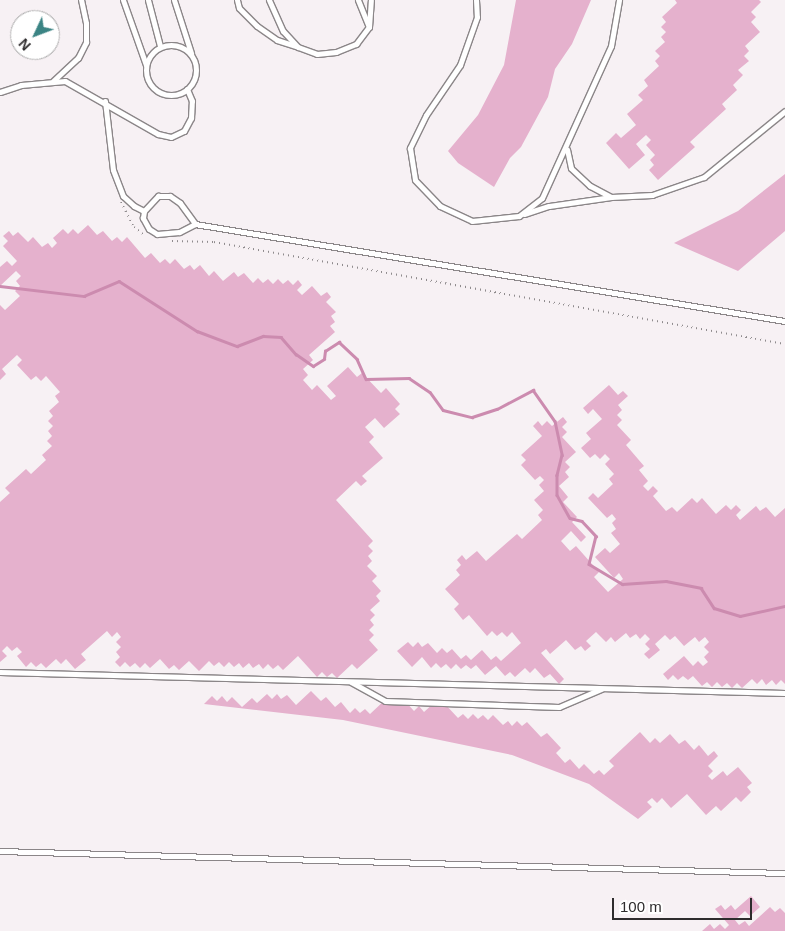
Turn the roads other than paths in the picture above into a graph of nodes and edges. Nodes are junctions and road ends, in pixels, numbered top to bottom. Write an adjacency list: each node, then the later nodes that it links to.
1 (81, 0): 16 (lane)
2 (123, 0): 15 (lane)
3 (148, 0): 12 (lane)
4 (174, 0): 14 (lane)
5 (236, 0): 13 (lane)
6 (269, 0): 13 (lane)
7 (358, 0): 11 (lane)
8 (371, 0): 11 (lane)
9 (476, 0): 24 (lane)
10 (619, 0): 21 (lane)
11 (369, 27): 13 (lane)
12 (160, 46): 14 (lane); 15 (lane)
13 (298, 47)
14 (192, 56): 17 (lane)
15 (146, 65): 17 (lane)
16 (51, 82): 18 (lane); 19 (lane)
17 (187, 90): 19 (lane)
18 (0, 92)
19 (105, 101): 23 (lane)
20 (785, 111): 22 (lane)
21 (567, 149): 22 (lane); 24 (lane)
22 (611, 197): 24 (lane)
23 (144, 210): 25 (lane); 25 (lane)
24 (519, 216)
25 (195, 224): 26 (lane)
26 (785, 321)
27 (0, 672): 28 (lane)
28 (348, 681): 29 (lane); 29 (lane)
29 (602, 688): 30 (lane)
30 (785, 693)
31 (0, 851): 32 (lane)
32 (785, 873)

